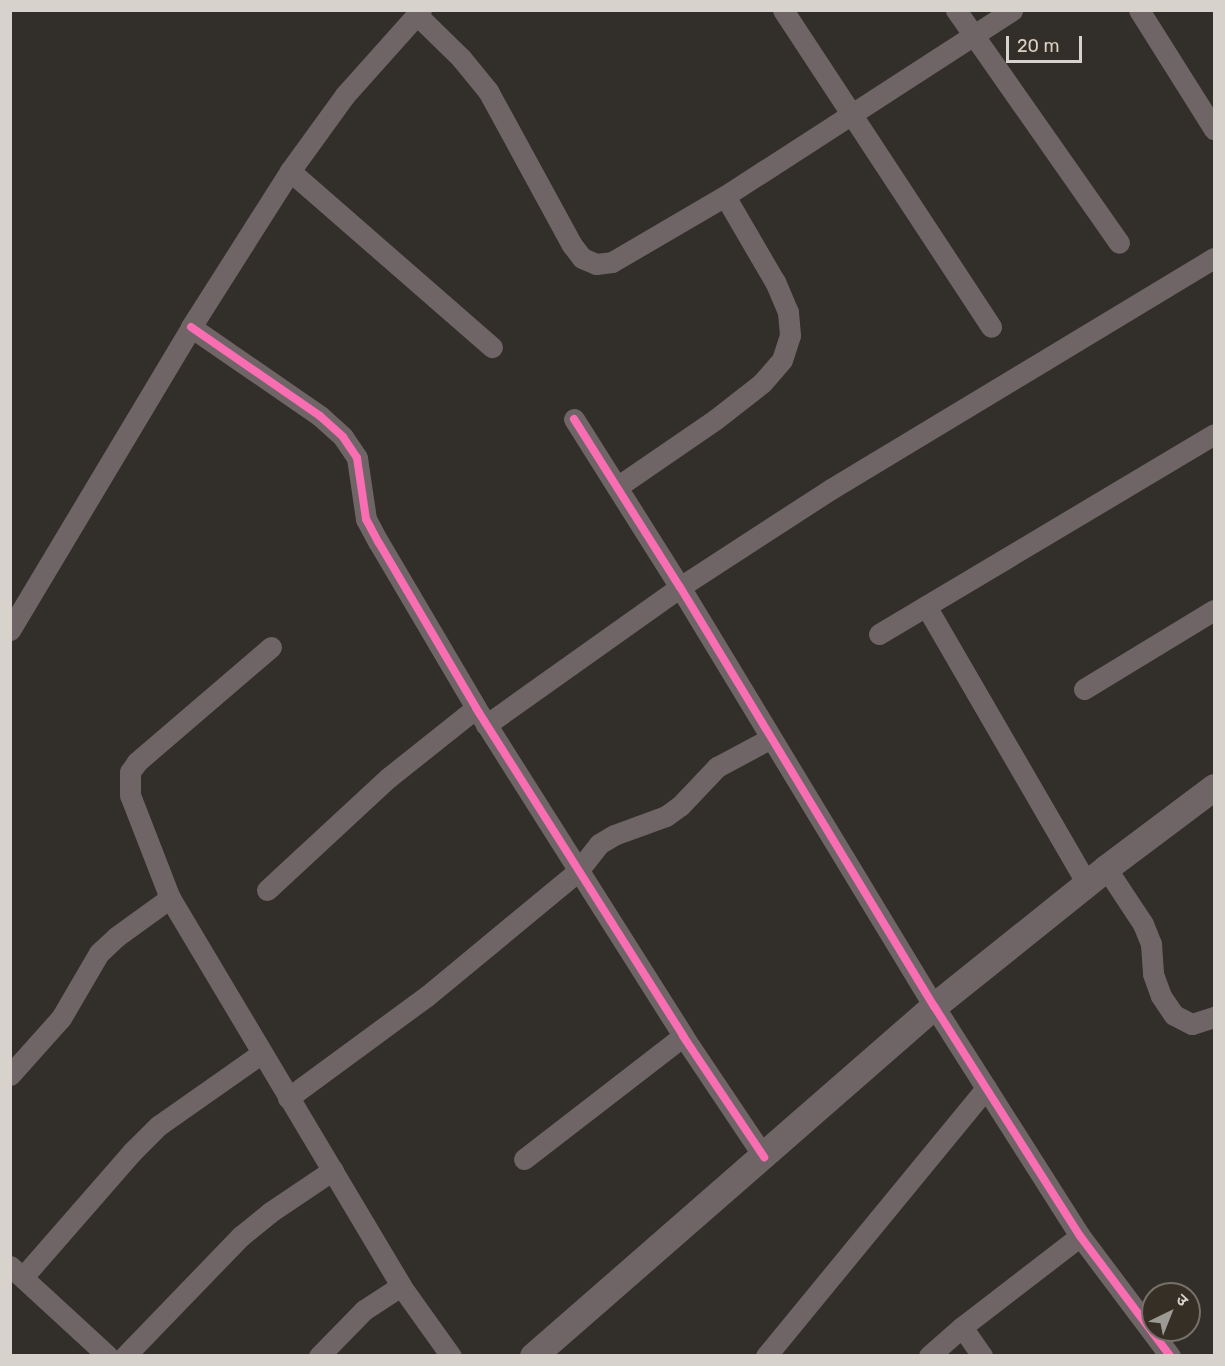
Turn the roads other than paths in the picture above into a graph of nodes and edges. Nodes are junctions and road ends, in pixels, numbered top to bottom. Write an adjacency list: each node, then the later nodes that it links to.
1 (783, 10): 7 (street)
2 (956, 10): 6 (street)
3 (1012, 10): 6 (street)
4 (1139, 10): 8 (street)
5 (419, 13): 9 (street); 10 (street)
6 (972, 36): 7 (street); 11 (street)
7 (853, 115): 10 (street); 14 (street)
8 (1215, 129)
9 (290, 171): 13 (street); 15 (street)
10 (725, 196): 18 (street)
11 (1119, 243)
12 (1215, 258): 19 (street)
13 (190, 327): 22 (street); 26 (street)
14 (991, 327)
15 (492, 347)
16 (574, 419): 18 (street)
17 (1215, 434): 20 (street)
18 (617, 487): 19 (street)
19 (680, 587): 26 (street); 27 (street)
20 (926, 606): 23 (street); 30 (street)
21 (1215, 610): 25 (street)
22 (10, 630)
23 (879, 634)
24 (272, 647): 32 (street)
25 (1084, 689)
26 (481, 716): 29 (street); 31 (street)
27 (771, 738): 29 (street); 33 (street)
28 (1215, 787): 30 (street)
29 (578, 871): 35 (street); 39 (street)
30 (1096, 876): 33 (street); 34 (street)
31 (267, 890)
32 (170, 898): 36 (street); 37 (street)
33 (934, 1006): 38 (street); 40 (street)
34 (1215, 1017)
35 (683, 1036): 40 (street); 41 (street)
36 (262, 1053): 39 (street); 44 (street)
37 (10, 1076)
38 (986, 1088): 43 (street); 47 (street)
39 (288, 1098): 42 (street)
40 (764, 1156): 52 (street)
41 (524, 1159)
42 (333, 1170): 45 (street); 49 (street)
43 (1080, 1236): 46 (street); 55 (street)
44 (17, 1272): 48 (street)
45 (401, 1286): 50 (street); 51 (street)
46 (962, 1327): 53 (street); 54 (street)
47 (771, 1354)
48 (108, 1356)
49 (125, 1356)
50 (319, 1356)
51 (451, 1356)
52 (533, 1356)
53 (929, 1356)
54 (982, 1356)
55 (1170, 1356)

